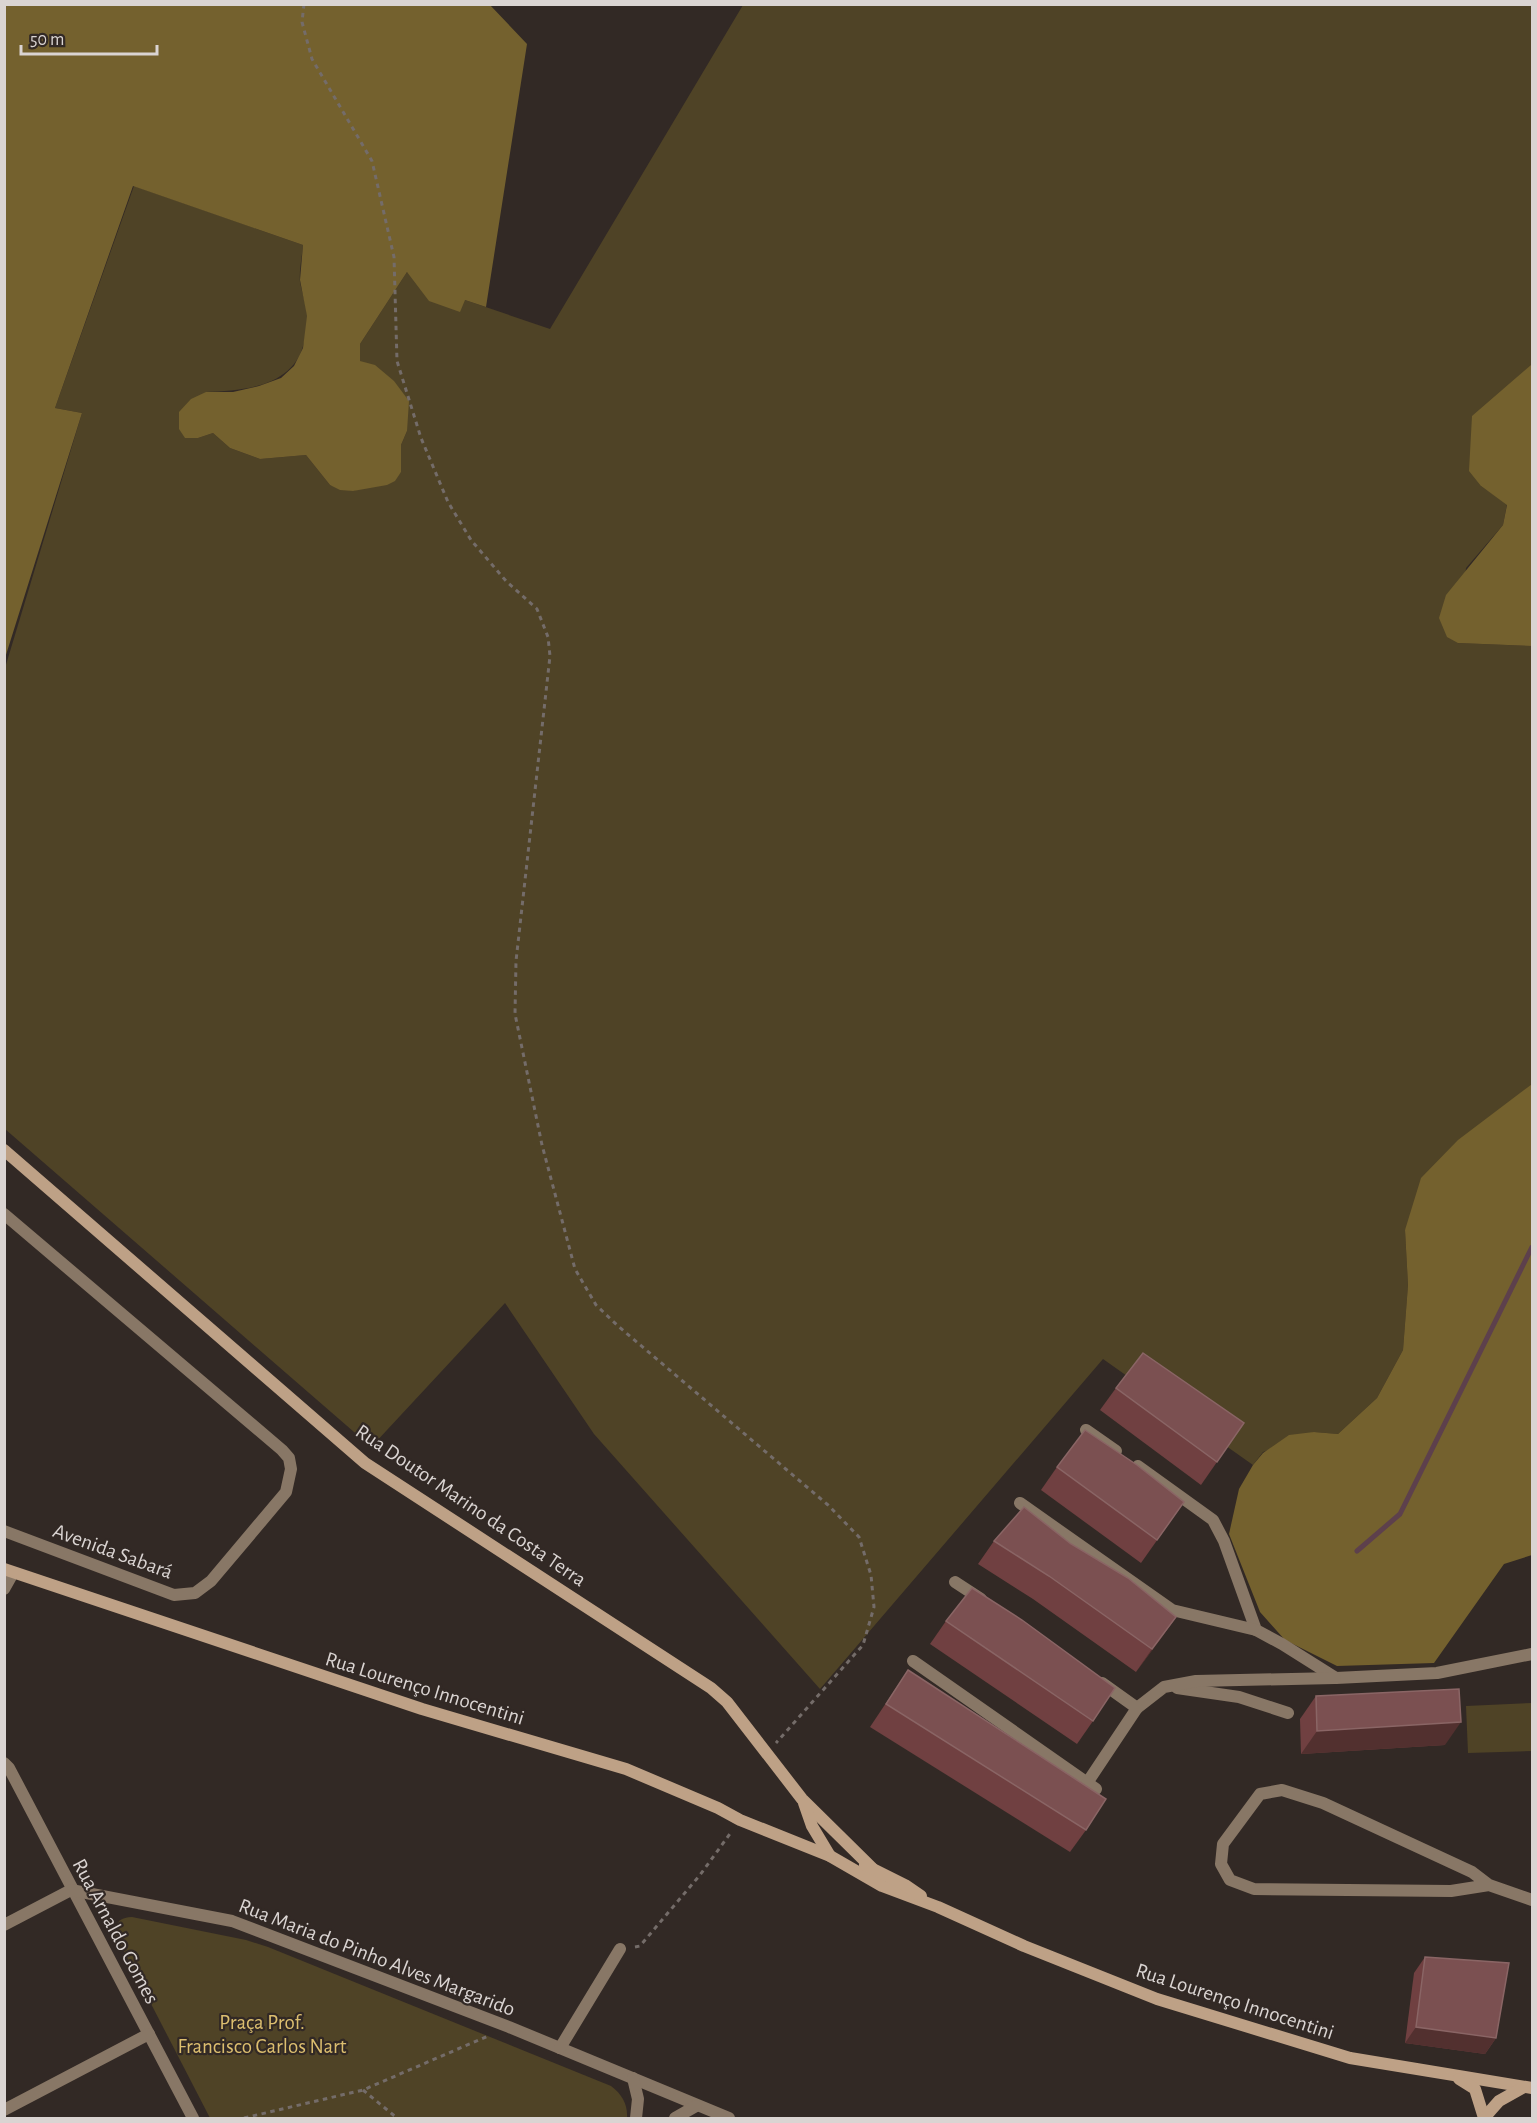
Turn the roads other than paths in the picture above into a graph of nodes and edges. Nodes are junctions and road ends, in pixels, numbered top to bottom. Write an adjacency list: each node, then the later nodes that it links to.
1 (4, 1150): 19 (main road, Rua Doutor Marino da Costa Terra)
2 (4, 1214): 5 (street, Avenida Sabará)
3 (1086, 1430): 10 (street)
4 (1020, 1503): 10 (street)
5 (4, 1531)
6 (9, 1571): 8 (street); 20 (main road, Rua Lourenço Innocentini)
7 (956, 1582): 9 (street)
8 (4, 1589)
9 (994, 1608)
10 (1256, 1630): 14 (street)
11 (1533, 1654): 14 (street)
12 (913, 1661): 16 (street)
13 (1089, 1674): 16 (street)
14 (1336, 1678): 15 (street)
15 (1164, 1687): 16 (street); 17 (street)
16 (1137, 1708)
17 (1288, 1713)
18 (4, 1763): 23 (street, Rua Arnaldo Gomes)
19 (802, 1799): 20 (main road, Rua Doutor Marino da Costa Terra); 21 (main road, Rua Doutor Marino da Costa Terra)
20 (830, 1856): 21 (main road, Rua Lourenço Innocentini); 25 (main road, Rua Lourenço Innocentini)
21 (872, 1868): 25 (main road, Rua Lourenço Innocentini)
22 (1489, 1885): 22 (street); 24 (street)
23 (71, 1890): 26 (street); 28 (street, Rua Arnaldo Gomes); 29 (street, Rua Maria do Pinho Alves Margarido)
24 (1533, 1900)
25 (938, 1907): 30 (main road, Rua Lourenço Innocentini)
26 (4, 1925)
27 (620, 1949): 29 (street)
28 (148, 2034): 34 (street); 35 (street, Rua Arnaldo Gomes)
29 (560, 2048): 31 (street, Rua Maria do Pinho Alves Margarido)
30 (1452, 2075): 32 (main road, Rua Lourenço Innocentini); 39 (main road)
31 (633, 2078): 33 (street, Rua Maria do Pinho Alves Margarido); 36 (street)
32 (1528, 2087): 39 (main road)
33 (696, 2106): 37 (street); 38 (street, Rua Maria do Pinho Alves Margarido)
34 (4, 2110)
35 (193, 2118)
36 (636, 2118)
37 (675, 2118)
38 (729, 2118)
39 (1484, 2118)

